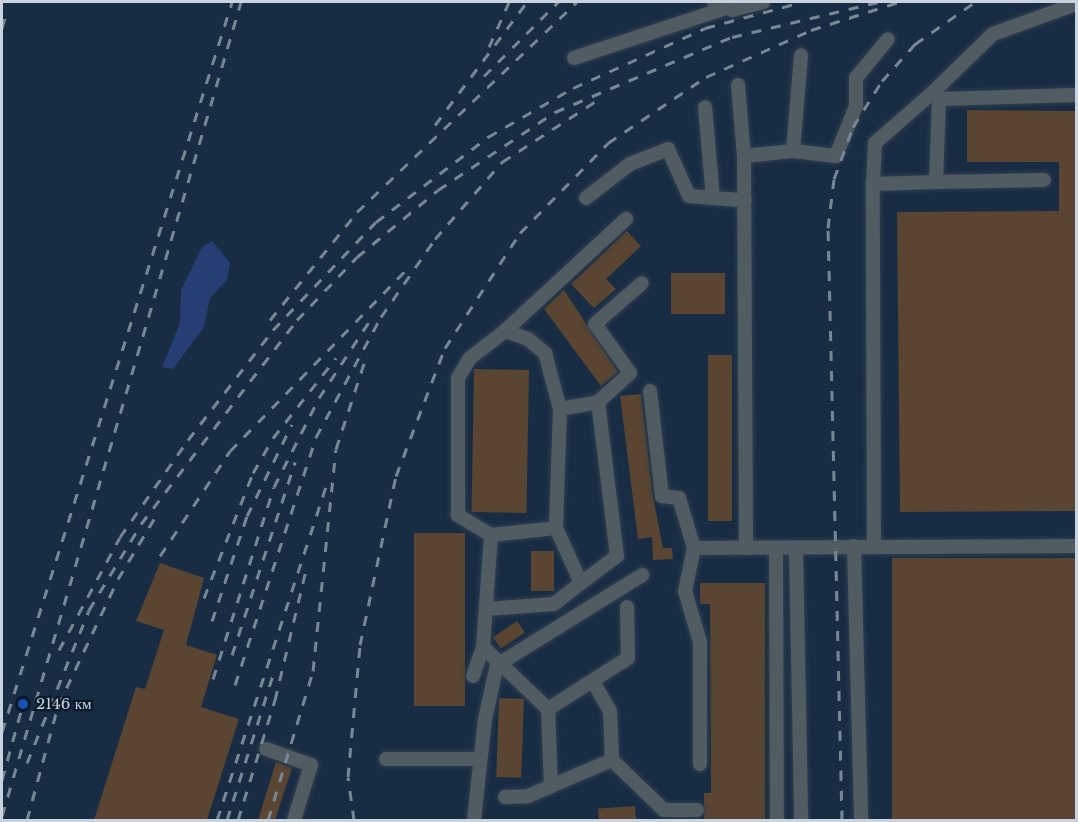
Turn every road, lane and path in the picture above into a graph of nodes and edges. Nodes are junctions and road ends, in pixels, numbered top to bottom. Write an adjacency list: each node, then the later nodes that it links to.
1 (763, 2): 3 (street)
2 (1077, 4): 9 (street)
3 (719, 5): 6 (street)
4 (888, 39): 11 (street)
5 (801, 55): 11 (street)
6 (574, 58)
7 (738, 85): 12 (street)
8 (1077, 95): 9 (street)
9 (935, 96): 14 (street); 15 (street)
10 (705, 107): 17 (street)
11 (793, 151): 12 (street)
12 (744, 156): 18 (street)
13 (1044, 180): 14 (street)
14 (936, 182): 15 (street)
15 (873, 184): 28 (street)
16 (586, 198): 17 (street)
17 (713, 198): 18 (street)
18 (745, 200): 31 (street)
19 (626, 219): 21 (street)
20 (642, 283): 23 (street)
21 (505, 331): 24 (street); 26 (street)
22 (650, 391): 30 (street)
23 (598, 402): 24 (street); 35 (street)
24 (560, 409): 25 (street)
25 (556, 528): 26 (street); 35 (street)
26 (491, 535): 37 (street)
27 (854, 546): 28 (street); 33 (street); 55 (street)
28 (874, 546): 29 (street)
29 (1077, 546)
30 (694, 548): 31 (street); 47 (street)
31 (746, 548): 32 (street)
32 (776, 549): 33 (street); 53 (street)
33 (796, 549): 54 (street)
34 (642, 575): 39 (street)
35 (581, 583): 37 (street)
36 (627, 607): 41 (street)
37 (486, 609): 38 (street)
38 (483, 647): 39 (street); 40 (street)
39 (497, 665): 42 (street); 45 (street)
40 (473, 676)
41 (593, 681): 42 (street); 46 (street)
42 (548, 709): 48 (street)
43 (266, 749): 51 (street)
44 (386, 759): 45 (street)
45 (480, 759): 52 (street)
46 (612, 760): 48 (street); 50 (street)
47 (700, 764)
48 (551, 786): 49 (street)
49 (505, 797)
50 (697, 810)
51 (294, 820)
52 (474, 820)
53 (777, 820)
54 (801, 820)
55 (861, 820)

